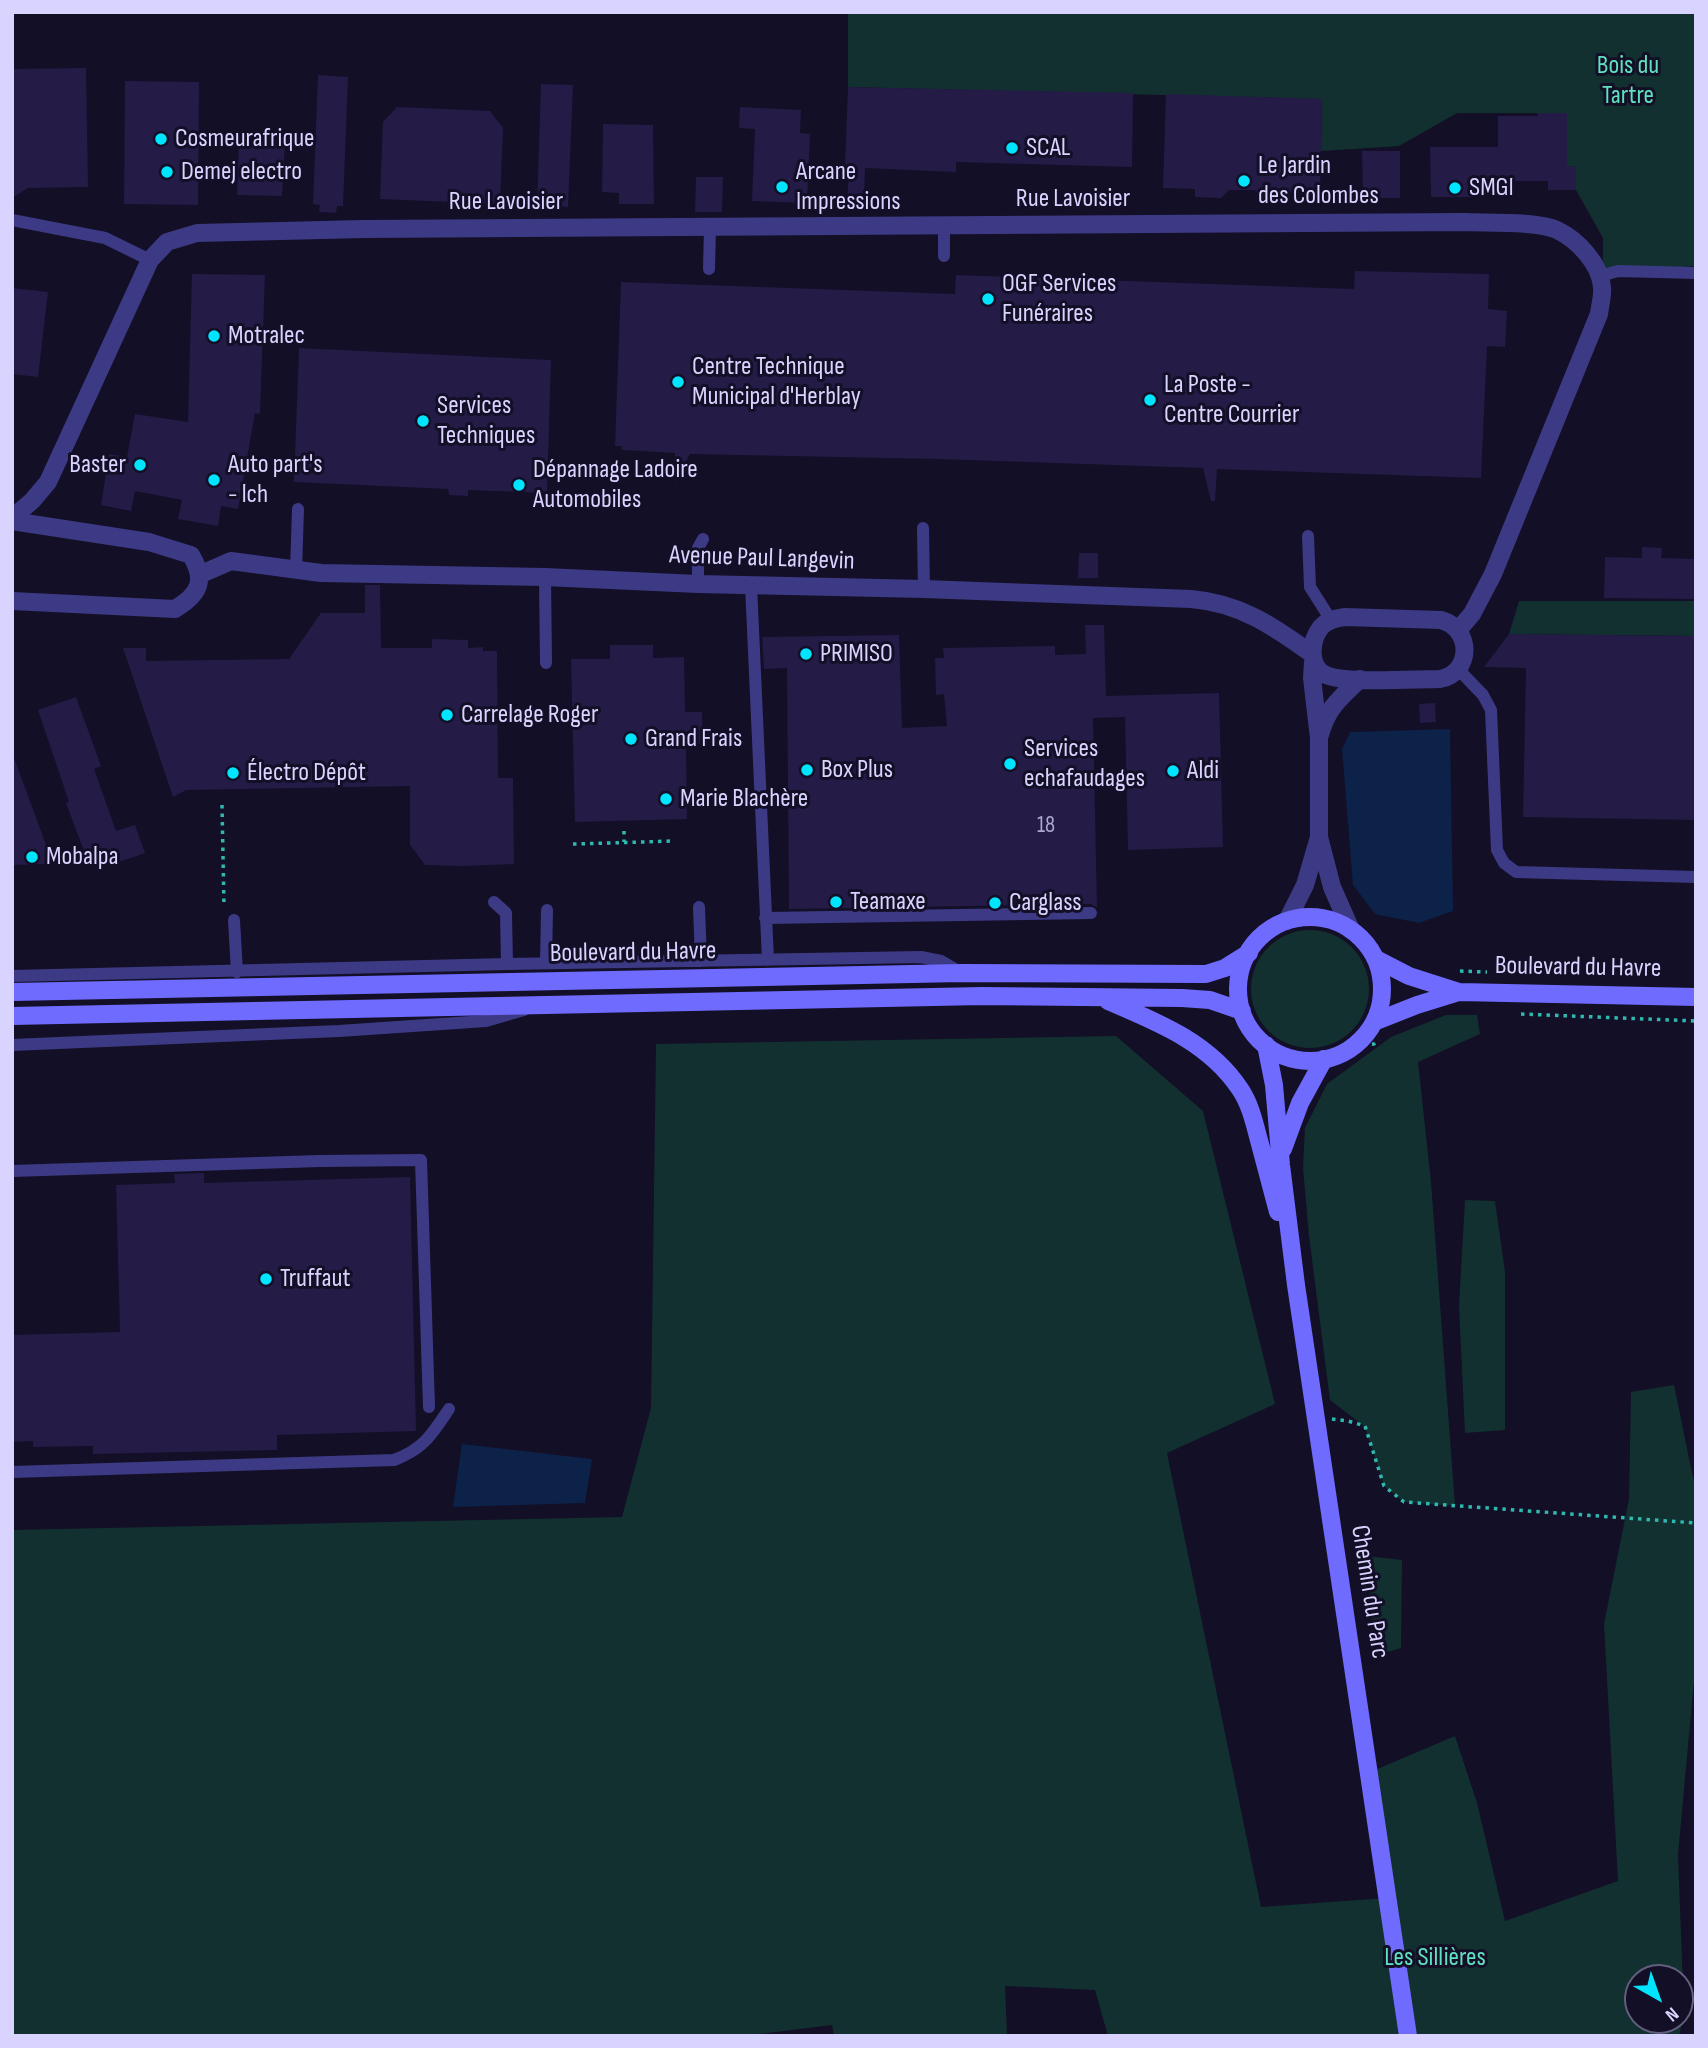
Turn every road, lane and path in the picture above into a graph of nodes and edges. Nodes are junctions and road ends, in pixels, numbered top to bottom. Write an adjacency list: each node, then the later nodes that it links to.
1 (12, 220): 5 (lane)
2 (944, 226): 3 (street, Rue Lavoisier); 4 (lane); 8 (street, Rue Lavoisier)
3 (710, 228): 5 (street, Rue Lavoisier); 6 (lane)
4 (944, 256)
5 (150, 260): 10 (street, Rue Lavoisier)
6 (709, 269)
7 (1696, 273): 8 (lane)
8 (1600, 276): 22 (street)
9 (298, 509): 14 (lane)
10 (12, 520): 15 (street)
11 (923, 528): 19 (lane)
12 (1308, 536): 21 (lane)
13 (703, 539): 17 (lane)
14 (296, 571): 15 (street, Avenue Paul Langevin); 16 (street, Avenue Paul Langevin)
15 (199, 575): 20 (street)
16 (545, 577): 17 (street, Avenue Paul Langevin); 24 (lane)
17 (698, 584): 18 (street, Avenue Paul Langevin)
18 (751, 586): 19 (street, Avenue Paul Langevin); 40 (lane)
19 (925, 589): 23 (street, Avenue Paul Langevin)
20 (12, 601)
21 (1331, 620): 22 (street); 23 (street)
22 (1459, 629): 25 (street)
23 (1313, 658): 26 (street, Avenue Paul Langevin); 27 (street)
24 (546, 663)
25 (1458, 669): 26 (street, Avenue Paul Langevin); 34 (lane)
26 (1360, 679): 27 (street)
27 (1319, 738): 30 (street)
28 (222, 805): 36 (path)
29 (624, 831): 32 (path)
30 (1319, 837): 42 (street); 43 (street)
31 (674, 841): 32 (path)
32 (624, 842): 33 (path)
33 (573, 844)
34 (1696, 877)
35 (494, 902): 49 (lane)
36 (224, 907)
37 (699, 907): 47 (lane)
38 (547, 910): 48 (lane)
39 (1091, 913): 40 (lane)
40 (765, 918): 46 (lane)
41 (234, 920): 51 (lane)
42 (1287, 921): 43 (main road, Boulevard du Havre); 44 (main road, Boulevard du Havre)
43 (1351, 930): 45 (main road, Boulevard du Havre)
44 (1249, 953): 53 (main road, Boulevard du Havre); 60 (main road, Boulevard du Havre)
45 (1376, 959): 56 (main road, Boulevard du Havre); 64 (main road, Boulevard du Havre)
46 (768, 960): 47 (lane); 53 (lane)
47 (701, 961): 48 (lane)
48 (546, 963): 49 (lane)
49 (507, 964): 51 (lane)
50 (1455, 971): 52 (path)
51 (237, 972): 54 (lane)
52 (1495, 972)
53 (962, 973): 55 (main road, Boulevard du Havre)
54 (12, 976)
55 (12, 992)
56 (1459, 992): 58 (main road, Boulevard du Havre); 64 (main road, Boulevard du Havre)
57 (1098, 997): 59 (main road, Boulevard du Havre); 60 (main road, Boulevard du Havre); 71 (main road)
58 (1696, 997)
59 (543, 1005): 62 (main road, Boulevard du Havre); 65 (lane)
60 (1242, 1011): 66 (main road, Boulevard du Havre)
61 (1521, 1014): 63 (path)
62 (12, 1016)
63 (1696, 1021)
64 (1378, 1030): 67 (main road, Boulevard du Havre); 67 (path)
65 (12, 1045)
66 (1266, 1045): 68 (main road, Boulevard du Havre); 69 (main road, Chemin du Parc)
67 (1354, 1046): 68 (main road, Boulevard du Havre)
68 (1324, 1059): 69 (main road, Chemin du Parc)
69 (1281, 1156): 71 (main road, Chemin du Parc)
70 (12, 1171): 72 (lane)
71 (1296, 1285): 74 (main road, Chemin du Parc)
72 (429, 1407)
73 (449, 1409): 75 (lane)
74 (1316, 1418): 76 (path); 77 (main road, Chemin du Parc)
75 (12, 1472)
76 (1696, 1523)
77 (1408, 2036)

